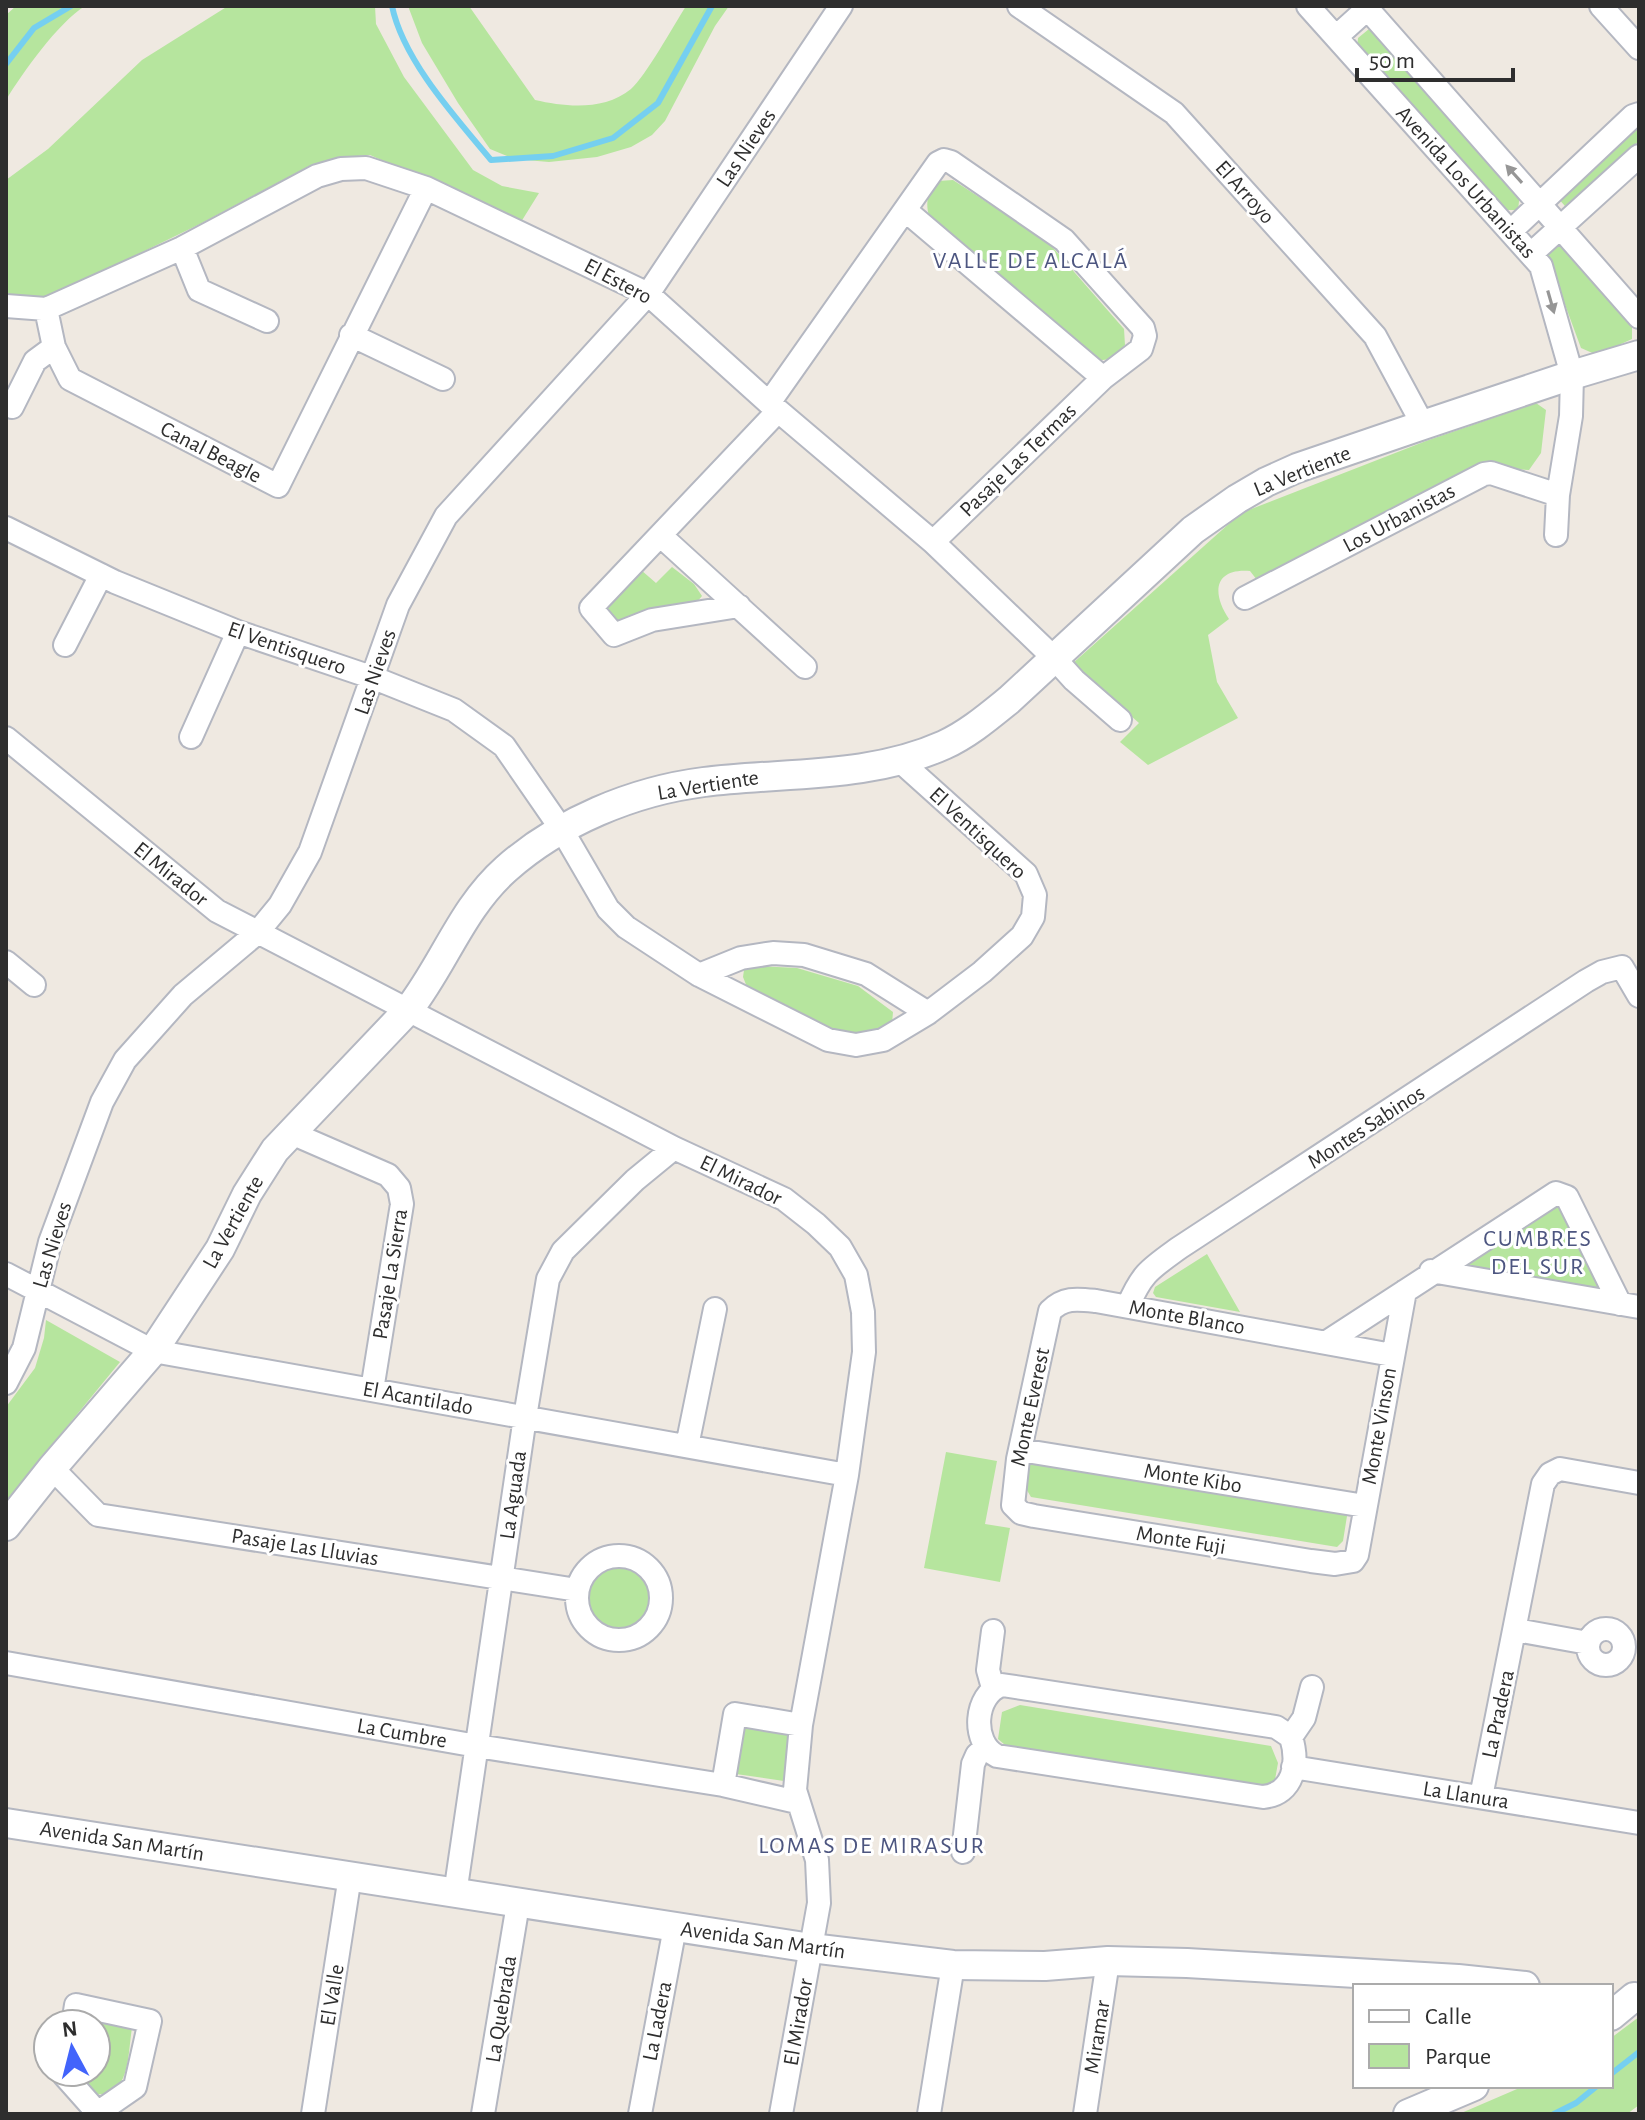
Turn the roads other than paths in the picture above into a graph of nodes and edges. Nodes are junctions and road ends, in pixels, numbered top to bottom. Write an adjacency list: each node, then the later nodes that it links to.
1 (841, 6): 17 (street, Las Nieves)
2 (1019, 6): 30 (street, El Arroyo)
3 (1308, 6): 6 (street, Avenida Los Urbanistas)
4 (1601, 6): 7 (street)
5 (1366, 8): 6 (street, Avenida Los Urbanistas); 11 (street, Avenida Los Urbanistas, one-way to 5)
6 (1336, 37): 14 (street, Avenida Los Urbanistas)
7 (1639, 48)
8 (1639, 114): 11 (street)
9 (1639, 156): 13 (street)
10 (426, 188): 15 (street, El Estero); 17 (street, El Estero); 22 (street, Canal Beagle)
11 (1540, 203): 13 (street, Avenida Los Urbanistas); 14 (street)
12 (905, 210): 26 (street); 26 (street, Pasaje Las Termas); 29 (street, Pasaje Las Termas)
13 (1560, 227): 16 (street); 20 (street, Avenida Los Urbanistas)
14 (1511, 231): 16 (street, Avenida Los Urbanistas)
15 (182, 248): 19 (street, El Estero); 21 (street)
16 (1531, 254): 25 (street, Avenida Los Urbanistas, one-way to 25)
17 (648, 294): 29 (street, El Estero); 43 (street, Las Nieves)
18 (6, 306): 19 (street, El Estero)
19 (46, 309): 23 (street, Canal Beagle)
20 (1639, 317)
21 (267, 321)
22 (351, 335): 23 (street, Canal Beagle); 27 (street)
23 (54, 347): 28 (street)
24 (1639, 355): 25 (street, La Vertiente)
25 (1572, 375): 30 (street, La Vertiente); 31 (street, Avenida Los Urbanistas)
26 (1103, 378): 35 (street, Pasaje Las Termas)
27 (443, 379)
28 (12, 407)
29 (774, 407): 34 (street, Pasaje Las Termas); 35 (street, El Estero)
30 (1423, 425): 41 (street, La Vertiente)
31 (1558, 495): 33 (street, Avenida Los Urbanistas); 37 (street, Los Urbanistas)
32 (6, 528): 36 (street, El Ventisquero)
33 (1556, 535)
34 (661, 536): 38 (street); 38 (street, Pasaje Las Termas)
35 (933, 542): 41 (street, El Estero)
36 (101, 575): 39 (street, El Ventisquero); 40 (street)
37 (1245, 598)
38 (739, 606): 42 (street)
39 (238, 632): 43 (street, El Ventisquero); 45 (street)
40 (65, 645)
41 (1055, 659): 44 (street, El Estero); 47 (street, La Vertiente)
42 (805, 667)
43 (374, 678): 48 (street, El Ventisquero); 49 (street, Las Nieves)
44 (1120, 720)
45 (191, 737)
46 (6, 738): 49 (street, El Mirador)
47 (899, 760): 48 (street, La Vertiente); 55 (street, El Ventisquero)
48 (562, 830): 51 (street, El Ventisquero); 54 (street, La Vertiente)
49 (257, 933): 54 (street, El Mirador); 60 (street, Las Nieves)
50 (6, 962): 52 (street)
51 (699, 975): 55 (street); 55 (street, El Ventisquero)
52 (34, 985)
53 (1639, 996): 62 (street, Montes Sabinos)
54 (409, 1009): 56 (street, La Vertiente); 57 (street, El Mirador)
55 (928, 1013)
56 (289, 1132): 67 (street, La Vertiente); 70 (street, Pasaje La Sierra)
57 (674, 1148): 71 (street, La Aguada); 75 (street, El Mirador)
58 (1431, 1271): 61 (street); 63 (street); 63 (street)
59 (6, 1274): 60 (street, El Acantilado)
60 (38, 1291): 67 (street, El Acantilado); 69 (street, Las Nieves)
61 (1405, 1291): 66 (street); 68 (street, Monte Vinson)
62 (1128, 1306): 65 (street, Monte Blanco); 66 (street, Monte Blanco)
63 (1630, 1306)
64 (715, 1309): 72 (street)
65 (1050, 1311): 73 (street, Monte Everest)
66 (1327, 1342): 68 (street, Monte Blanco)
67 (153, 1351): 70 (street, El Acantilado); 74 (street, La Vertiente)
68 (1392, 1355): 78 (street, Monte Vinson)
69 (6, 1383)
70 (372, 1390): 71 (street, El Acantilado)
71 (525, 1417): 72 (street, El Acantilado); 81 (street, La Aguada)
72 (687, 1446): 75 (street, El Acantilado)
73 (1020, 1450): 77 (street, Monte Everest); 78 (street, Monte Kibo)
74 (52, 1468): 79 (street, La Vertiente); 81 (street, Pasaje Las Lluvias)
75 (847, 1475): 89 (street, El Mirador)
76 (1639, 1483): 83 (street, La Pradera)
77 (1013, 1505): 80 (street, Monte Fuji)
78 (1365, 1506): 80 (street, Monte Vinson)
79 (6, 1526)
80 (1353, 1561)
81 (501, 1578): 82 (street, Pasaje Las Lluvias); 91 (street, La Aguada)
82 (577, 1590)
83 (1516, 1630): 85 (street); 95 (street, La Pradera)
84 (993, 1631): 88 (street)
85 (1588, 1643)
86 (6, 1663): 91 (street, La Cumbre)
87 (1312, 1687): 90 (street)
88 (993, 1688): 90 (street); 92 (street)
89 (801, 1725): 94 (street); 96 (street, El Mirador)
90 (1291, 1737): 93 (street)
91 (477, 1746): 94 (street, La Cumbre); 101 (street, La Aguada)
92 (986, 1747): 93 (street); 99 (street)
93 (1293, 1767): 95 (street, La Llanura)
94 (723, 1785): 96 (street, La Cumbre)
95 (1481, 1797): 98 (street, La Llanura)
96 (797, 1802): 104 (street, El Mirador)
97 (6, 1823): 100 (street, Avenida San Martín)
98 (1639, 1823)
99 (963, 1852)
100 (350, 1876): 101 (street, Avenida San Martín); 114 (street, El Valle)
101 (455, 1894): 102 (street, Avenida San Martín)
102 (518, 1904): 103 (street, Avenida San Martín); 115 (street, La Quebrada)
103 (675, 1927): 104 (street, Avenida San Martín); 116 (street, La Ladera)
104 (811, 1948): 106 (street, Avenida San Martín); 117 (street, El Mirador)
105 (1108, 1961): 106 (street, Avenida San Martín); 107 (street, Avenida San Martín); 119 (street, Miramar)
106 (953, 1965): 118 (street)
107 (1506, 1984)
108 (1631, 1995): 110 (street)
109 (112, 2013): 113 (street)
110 (1613, 2014)
111 (75, 2088): 113 (street)
112 (1469, 2088): 120 (street)
113 (96, 2113)
114 (313, 2114)
115 (483, 2114)
116 (640, 2114)
117 (781, 2114)
118 (929, 2114)
119 (1085, 2114)
120 (1408, 2114)

